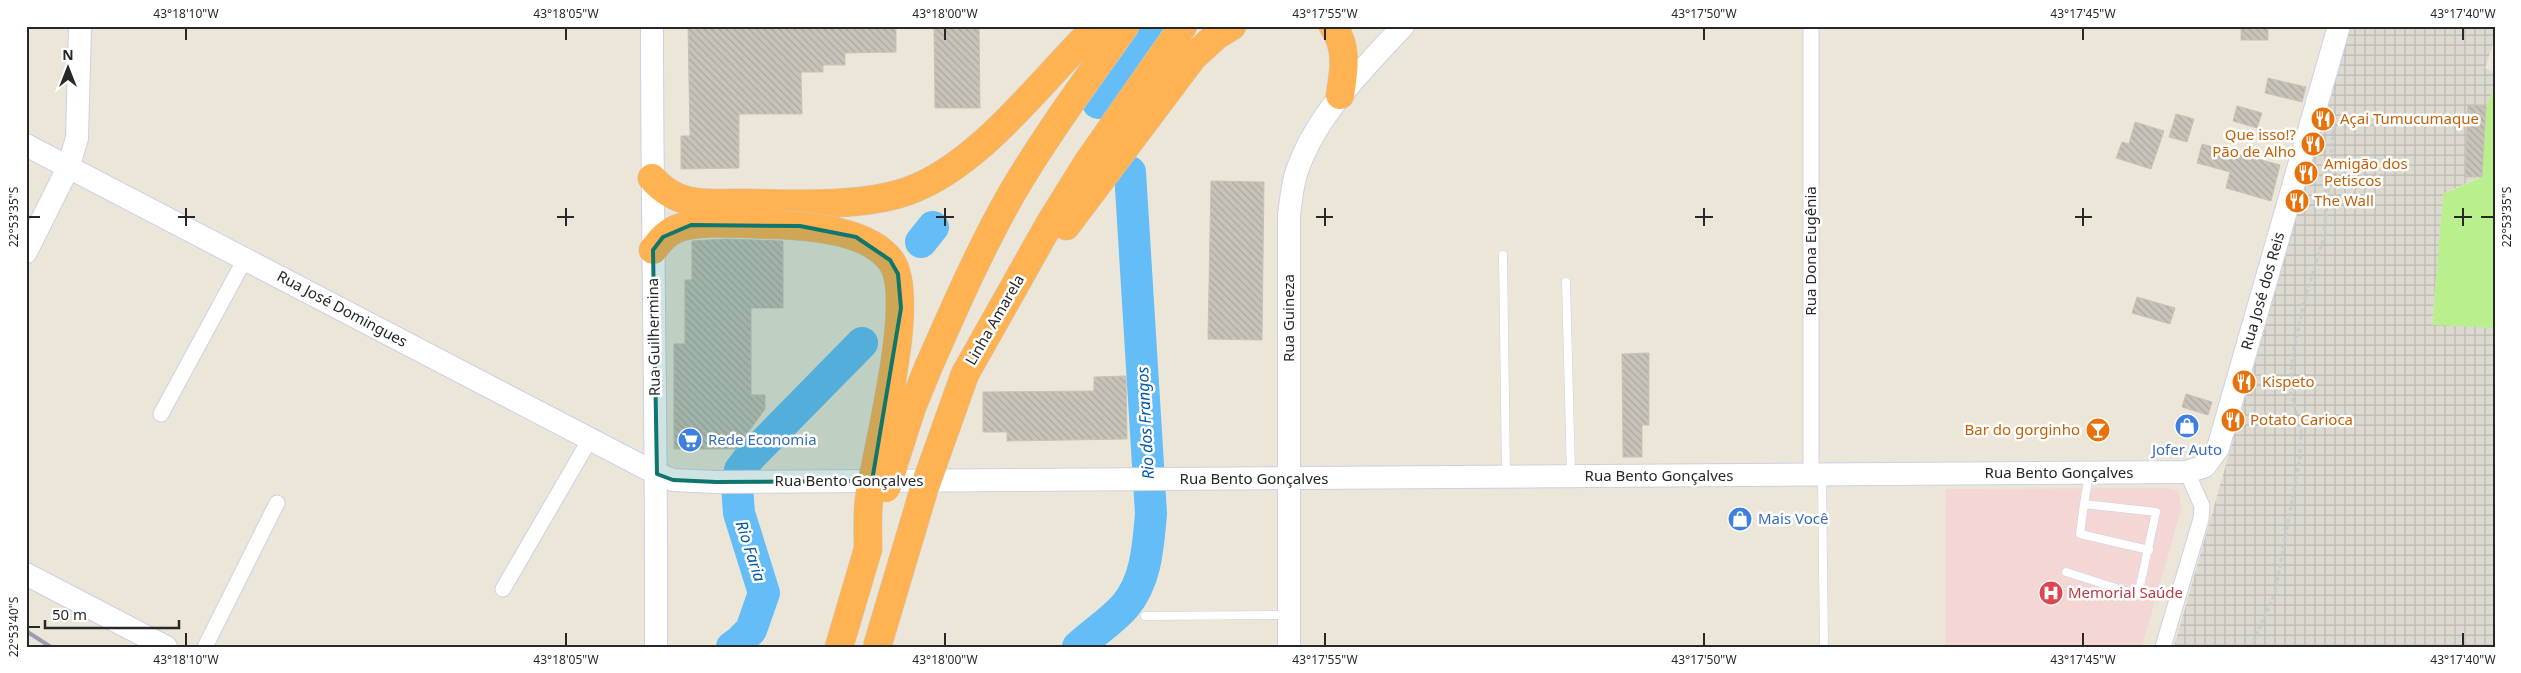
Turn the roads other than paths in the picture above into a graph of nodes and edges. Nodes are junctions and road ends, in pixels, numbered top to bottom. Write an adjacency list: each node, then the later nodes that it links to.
1 (80, 26): 13 (street)
2 (652, 26): 14 (street, Rua Guilhermina)
3 (1097, 26): 14 (highway)
4 (1125, 26): 32 (highway, bridge)
5 (1183, 26): 20 (highway, Linha Amarela)
6 (1232, 26): 20 (highway)
7 (1333, 26): 11 (highway)
8 (1403, 26): 11 (street, Rua Guineza)
9 (1811, 26): 26 (street, Rua Dona Eugênia)
10 (2339, 26): 23 (street, Rua José dos Reis)
11 (1340, 95): 29 (street, Rua Guineza)
12 (26, 145): 13 (street, Rua José Domingues)
13 (68, 168): 16 (street); 18 (street, Rua José Domingues)
14 (652, 178): 15 (street, Rua Guilhermina)
15 (652, 250): 25 (street, Rua Guilhermina); 32 (highway, bridge)
16 (26, 252)
17 (1503, 255): 28 (lane)
18 (245, 259): 21 (street); 22 (street, Rua José Domingues)
19 (1566, 282): 27 (lane)
20 (1013, 291): 43 (highway, Linha Amarela, bridge)
21 (160, 414)
22 (590, 439): 25 (street, Rua José Domingues); 36 (street)
23 (2196, 469): 24 (street, Rua Bento Gonçalves); 46 (street)
24 (2089, 473): 26 (street, Rua Bento Gonçalves); 31 (lane)
25 (657, 474): 29 (street, Rua Bento Gonçalves); 41 (street, Rua Guilhermina)
26 (1816, 475): 27 (street, Rua Bento Gonçalves); 45 (lane)
27 (1571, 477): 28 (street, Rua Bento Gonçalves)
28 (1506, 478): 29 (street, Rua Bento Gonçalves)
29 (1288, 479): 37 (street, Rua Guineza)
30 (277, 503): 40 (street)
31 (2084, 504): 33 (lane); 33 (lane)
32 (868, 549): 42 (highway)
33 (2149, 550): 34 (lane)
34 (2066, 572)
35 (26, 574): 39 (street)
36 (503, 589)
37 (1288, 614): 38 (lane); 44 (street, Rua Guineza)
38 (1145, 616)
39 (166, 647)
40 (205, 647)
41 (656, 647)
42 (839, 647)
43 (877, 647)
44 (1289, 647)
45 (1824, 647)
46 (2163, 647)

